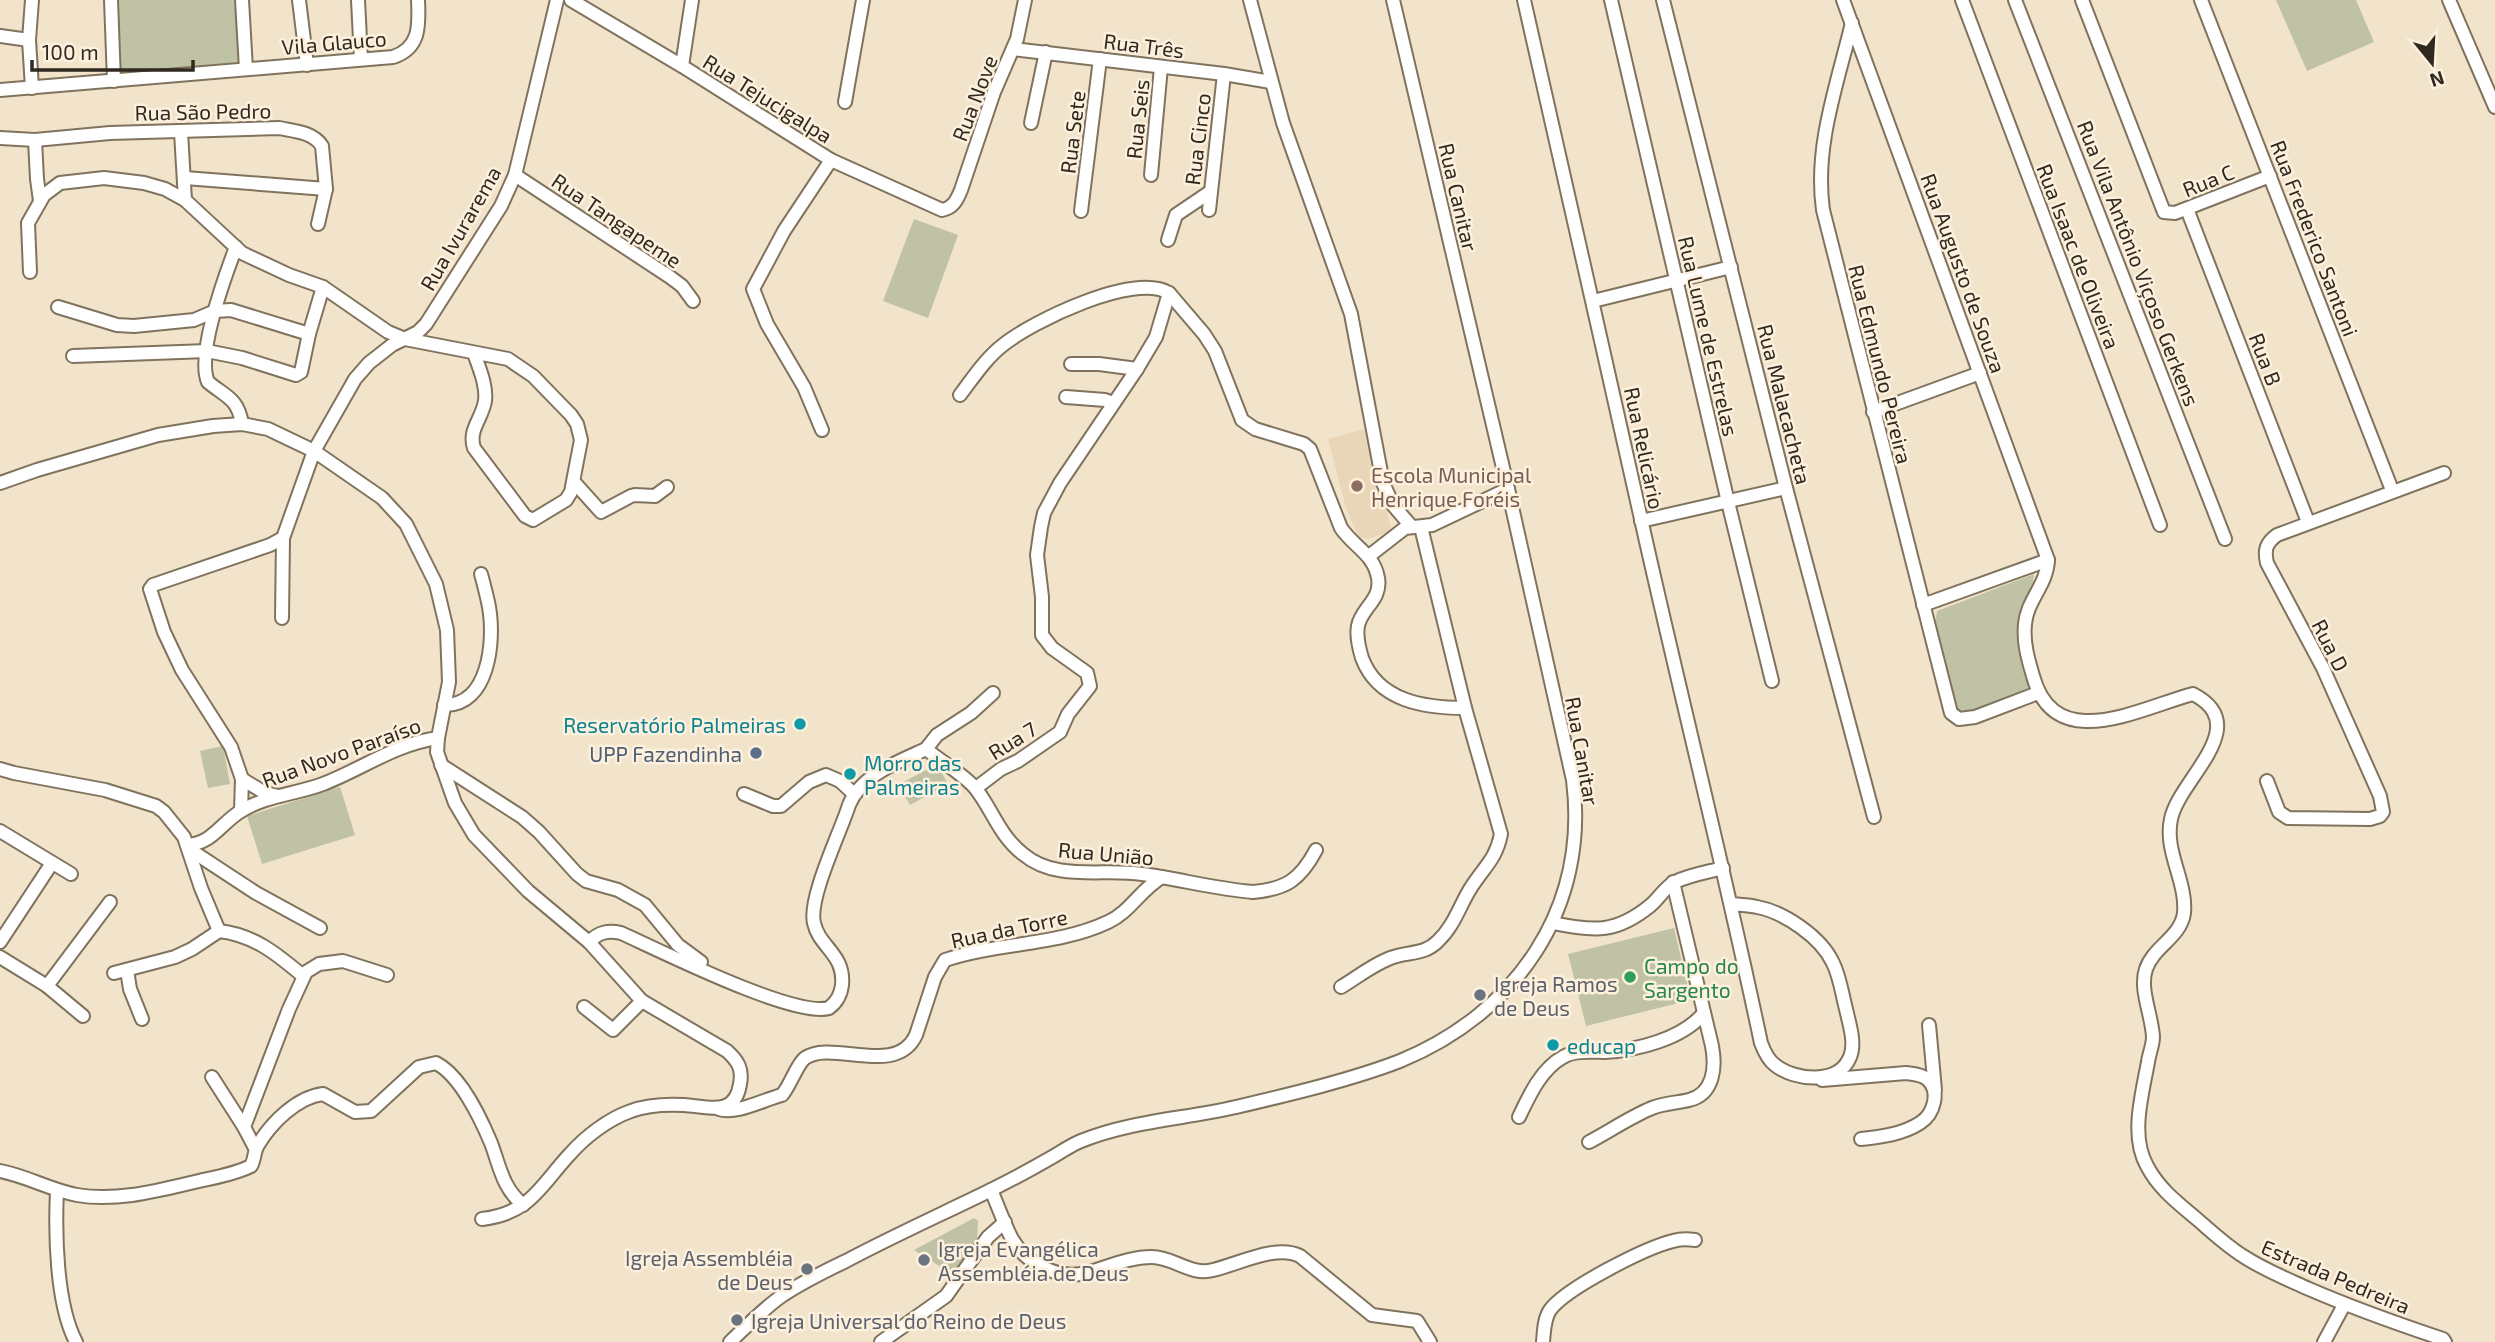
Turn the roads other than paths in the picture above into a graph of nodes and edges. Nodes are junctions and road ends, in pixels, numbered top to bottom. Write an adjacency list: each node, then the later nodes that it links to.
1 (32, 0): 25 (street)
2 (111, 0): 35 (street)
3 (242, 0): 33 (street)
4 (299, 0): 30 (street)
5 (358, 0): 28 (street)
6 (418, 0): 28 (street, Vila Glauco)
7 (557, 0): 47 (street, Rua Ivurarema)
8 (572, 0): 31 (street, Rua Tejucigalpa)
9 (692, 0): 31 (street)
10 (863, 0): 39 (street)
11 (1025, 0): 26 (street, Rua Nove)
12 (1250, 0): 36 (street)
13 (1393, 0): 92 (street, Rua Canitar)
14 (1524, 0): 68 (street, Rua Relicário)
15 (1611, 0): 63 (street, Rua Lume de Estrelas)
16 (1663, 0): 61 (street, Rua Malacacheta)
17 (1843, 0): 23 (street, Rua Augusto de Souza)
18 (1962, 0): 97 (street, Rua Isaac de Oliveira)
19 (2015, 0): 100 (street, Rua Vila Antônio Viçoso Gerkens)
20 (2082, 0): 55 (street, Rua C)
21 (2201, 0): 48 (street, Rua Frederico Santoni)
22 (2449, 0): 40 (street)
23 (1852, 23): 79 (street, Rua Augusto de Souza); 83 (street, Rua Edmundo Pereira)
24 (0, 36): 25 (street)
25 (29, 40): 37 (street)
26 (1013, 49): 27 (street, Rua Três); 54 (street, Rua Nove)
27 (1046, 52): 29 (street, Rua Três); 41 (street)
28 (361, 59): 30 (street, Vila Glauco)
29 (1100, 59): 32 (street, Rua Três); 57 (street, Rua Sete)
30 (307, 65): 33 (street, Vila Glauco)
31 (682, 66): 45 (street, Rua Tejucigalpa)
32 (1161, 67): 34 (street, Rua Três); 46 (street, Rua Seis)
33 (246, 69): 35 (street, Vila Glauco)
34 (1224, 74): 36 (street, Rua Três); 51 (street, Rua Cinco)
35 (114, 81): 37 (street, Vila Glauco)
36 (1271, 82): 98 (street)
37 (32, 88): 38 (street, Vila Glauco)
38 (0, 89)
39 (845, 102)
40 (2495, 107)
41 (1031, 123)
42 (181, 132): 44 (street, Rua São Pedro); 49 (street); 50 (street, Rua São Pedro)
43 (0, 138): 44 (street, Rua São Pedro)
44 (35, 140): 53 (street)
45 (831, 160): 54 (street, Rua Tejucigalpa); 65 (street)
46 (1151, 175)
47 (515, 176): 67 (street, Rua Tangapeme); 73 (street, Rua Ivurarema)
48 (2270, 176): 55 (street, Rua C); 93 (street, Rua Frederico Santoni)
49 (185, 178): 50 (street); 52 (street)
50 (326, 189): 58 (street, Rua São Pedro)
51 (1210, 192): 56 (street, Rua Cinco); 59 (street)
52 (184, 200): 53 (street); 60 (street)
53 (40, 201): 62 (street)
54 (951, 206)
55 (2187, 209): 96 (street, Rua B)
56 (1209, 210)
57 (1081, 211)
58 (318, 224)
59 (1168, 240)
60 (236, 247): 64 (street); 71 (street)
61 (1731, 267): 63 (street); 91 (street, Rua Malacacheta)
62 (30, 272)
63 (1675, 280): 68 (street); 94 (street, Rua Lume de Estrelas)
64 (323, 287): 72 (street); 73 (street)
65 (753, 289): 69 (street); 85 (street)
66 (1169, 293): 78 (street); 80 (street); 101 (street)
67 (693, 300)
68 (1593, 301): 95 (street, Rua Relicário)
69 (745, 304)
70 (58, 307): 71 (street)
71 (215, 311): 72 (street); 74 (street)
72 (309, 334): 74 (street)
73 (405, 339): 75 (street); 86 (street, Rua Ivurarema)
74 (207, 351): 76 (street); 84 (street)
75 (474, 353): 88 (street); 88 (street)
76 (72, 356)
77 (1071, 364): 78 (street)
78 (1137, 369): 82 (street)
79 (1980, 373): 83 (street); 102 (street, Rua Augusto de Souza)
80 (960, 395)
81 (1066, 397): 82 (street)
82 (1113, 403): 117 (street, Rua 7)
83 (1873, 412): 104 (street, Rua Edmundo Pereira)
84 (242, 424): 86 (street); 89 (street)
85 (822, 430)
86 (314, 450): 99 (street, Rua Ivurarema); 109 (street)
87 (2444, 473): 93 (street, Rua D)
88 (574, 482): 90 (street)
89 (0, 484)
90 (667, 487)
91 (1786, 488): 94 (street); 122 (street, Rua Malacacheta)
92 (1508, 489): 98 (street); 134 (street, Rua Canitar)
93 (2392, 490): 96 (street, Rua D)
94 (1728, 502): 95 (street); 106 (street, Rua Lume de Estrelas)
95 (1641, 521): 127 (street, Rua Relicário)
96 (2308, 522): 116 (street, Rua D)
97 (2160, 525)
98 (1416, 526): 101 (street); 110 (street)
99 (283, 538): 105 (street, Rua Ivurarema); 115 (street)
100 (2225, 539)
101 (1369, 556): 110 (street)
102 (2048, 560): 104 (street); 108 (street)
103 (481, 574): 109 (street)
104 (1923, 605): 108 (street, Rua Edmundo Pereira)
105 (282, 618)
106 (1772, 681)
107 (993, 693): 112 (street)
108 (2038, 694): 167 (street, Estrada Pedreira)
109 (444, 705): 111 (street)
110 (1465, 708): 144 (street)
111 (438, 738): 113 (street); 120 (street, Rua Novo Paraíso)
112 (926, 749): 117 (street, Rua União); 119 (street)
113 (441, 765): 137 (street); 142 (street)
114 (0, 769): 124 (street)
115 (242, 779): 120 (street); 121 (street)
116 (2267, 781)
117 (976, 788): 129 (street, Rua União)
118 (744, 794): 119 (street)
119 (854, 794): 142 (street)
120 (279, 796): 121 (street, Rua Novo Paraíso)
121 (241, 811): 124 (street, Rua Novo Paraíso)
122 (1874, 817)
123 (0, 831): 126 (street)
124 (188, 847): 135 (street); 136 (street)
125 (1316, 850): 129 (street, Rua União)
126 (52, 863): 128 (street); 133 (street)
127 (1723, 868): 130 (street); 132 (street, Rua Relicário)
128 (71, 874)
129 (1162, 877): 154 (street, Rua da Torre)
130 (1673, 883): 134 (street); 147 (street)
131 (110, 902): 143 (street)
132 (1731, 904): 152 (street, Rua Relicário); 152 (street)
133 (5, 923): 138 (street)
134 (1553, 923): 162 (street, Rua Canitar)
135 (320, 928)
136 (219, 931): 141 (street); 149 (street)
137 (589, 942): 142 (street); 145 (street)
138 (0, 943)
139 (0, 957): 143 (street)
140 (387, 975): 141 (street)
141 (303, 976): 156 (street)
142 (733, 982)
143 (47, 986): 148 (street)
144 (1341, 987)
145 (642, 1001): 146 (street); 154 (street)
146 (584, 1007)
147 (1704, 1013): 155 (street); 158 (street)
148 (83, 1016)
149 (142, 1019)
150 (1929, 1025): 153 (street)
151 (212, 1077): 156 (street)
152 (1811, 1079): 153 (street)
153 (1935, 1094): 157 (street)
154 (719, 1108): 163 (street)
155 (1519, 1117)
156 (244, 1127): 159 (street)
157 (1861, 1139)
158 (1589, 1142)
159 (255, 1148): 161 (street); 163 (street)
160 (0, 1171): 161 (street)
161 (57, 1190): 169 (street)
162 (991, 1190): 165 (street); 170 (street, Rua Canitar)
163 (523, 1205): 164 (street)
164 (482, 1219)
165 (1005, 1222): 168 (street); 171 (street)
166 (1695, 1240): 172 (street)
167 (2344, 1305): 173 (street); 174 (street, Estrada Pedreira)
168 (887, 1341)
169 (76, 1342)
170 (730, 1342)
171 (1430, 1342)
172 (1543, 1342)
173 (2324, 1342)
174 (2445, 1342)

